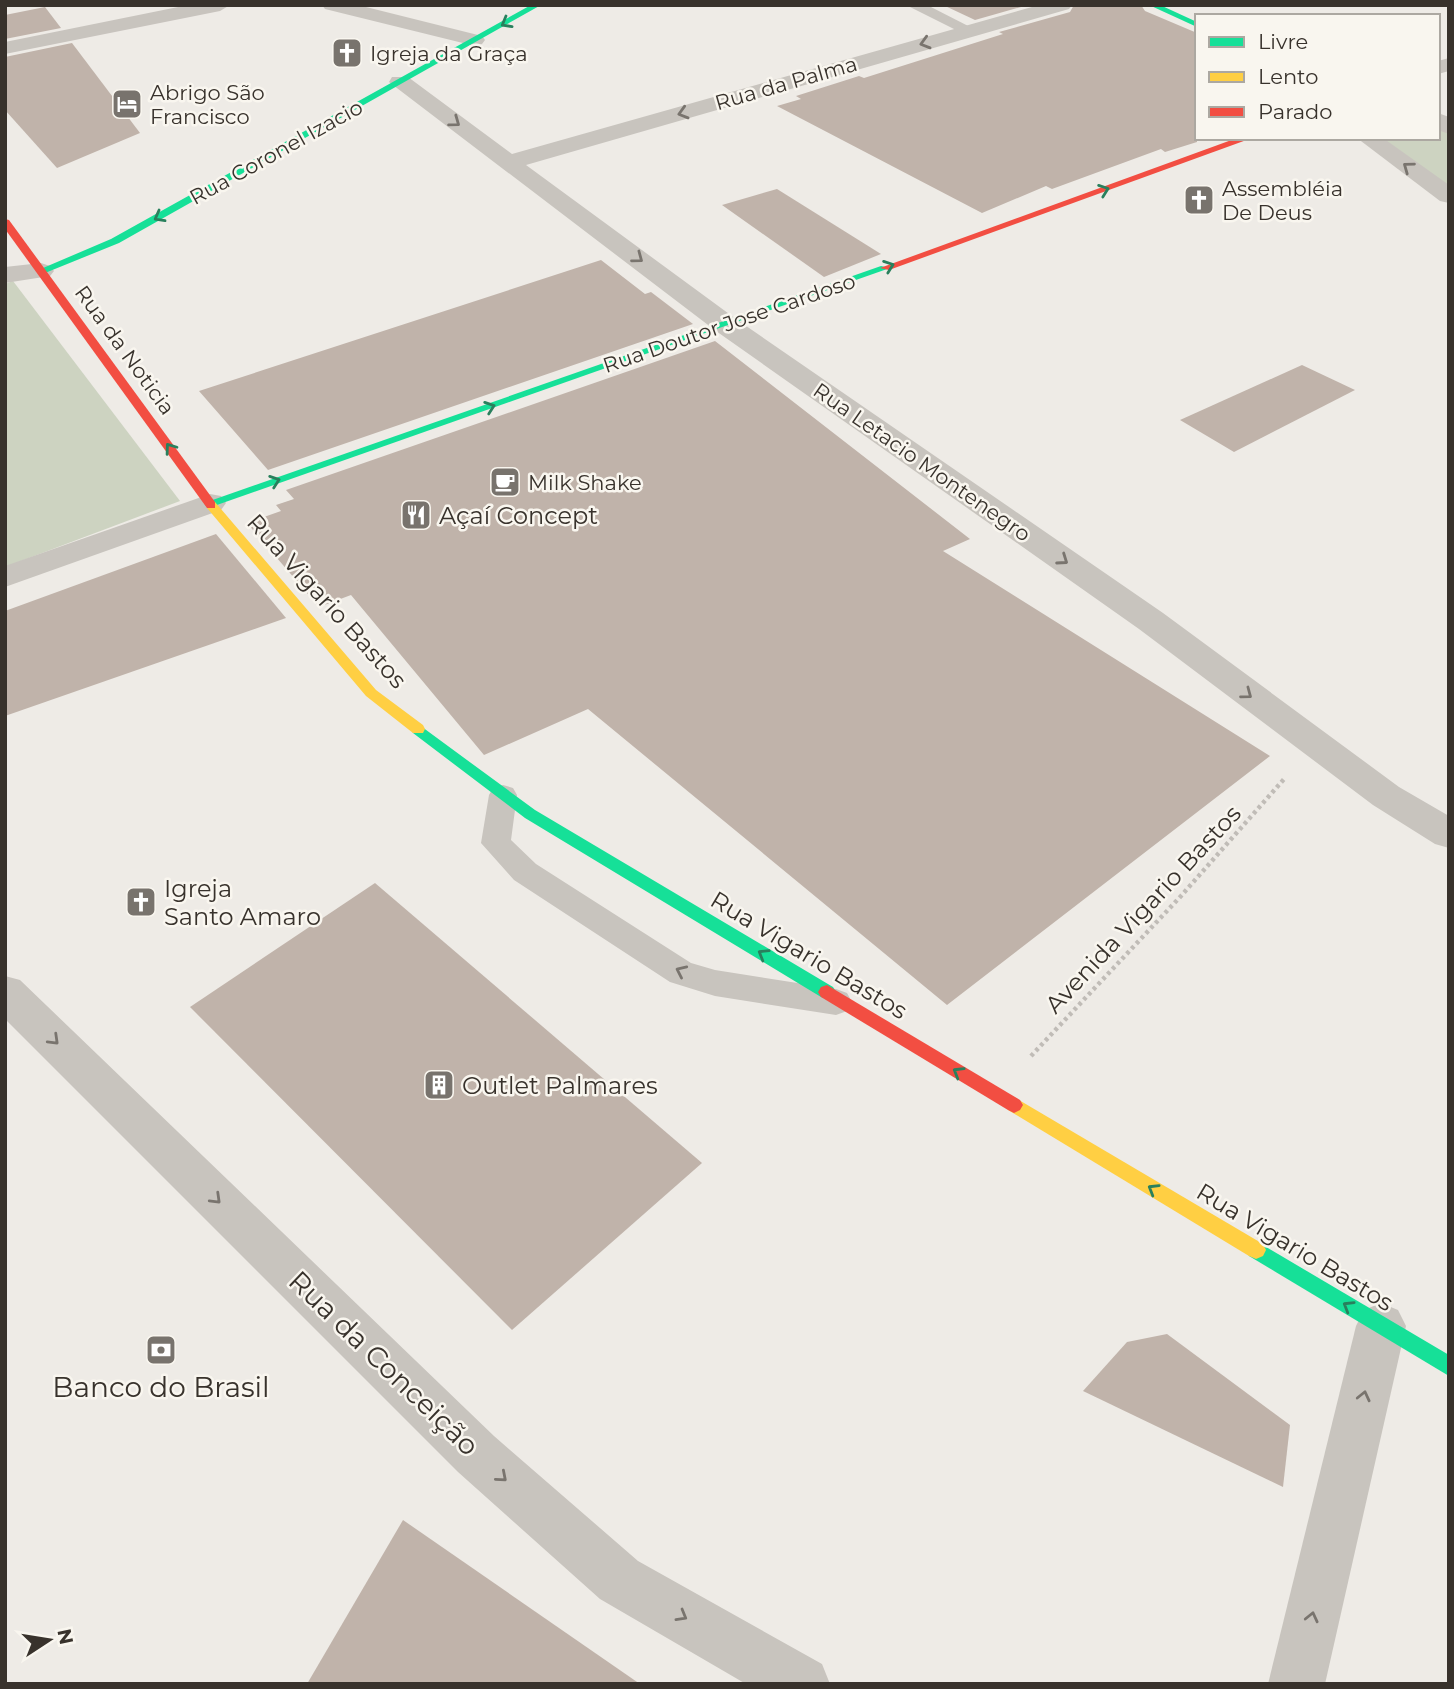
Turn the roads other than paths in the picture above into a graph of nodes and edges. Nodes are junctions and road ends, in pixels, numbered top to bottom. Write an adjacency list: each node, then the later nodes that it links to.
1 (220, 5): 10 (street)
2 (332, 5): 9 (street)
3 (537, 5): 9 (street, Rua Coronel Izacio, one-way to 9)
4 (914, 5): 8 (lane)
5 (1062, 5): 8 (street, Rua da Palma)
6 (1153, 5): 7 (street)
7 (1195, 24)
8 (970, 31): 14 (street, Rua da Palma, one-way to 14)
9 (475, 40): 11 (street, Rua Coronel Izacio)
10 (5, 48)
11 (400, 82): 14 (street, Rua Letacio Montenegro, one-way to 14); 17 (street, Rua Coronel Izacio, one-way to 17)
12 (1241, 140): 19 (street, Rua Doutor Jose Cardoso, one-way to 12)
13 (1371, 140): 15 (street, one-way to 13)
14 (511, 162): 19 (street, Rua Letacio Montenegro, one-way to 19)
15 (1449, 196)
16 (5, 222): 17 (street, Rua da Noticia)
17 (41, 271): 18 (street, Rua Coronel Izacio); 20 (street, Rua da Noticia, one-way to 17)
18 (5, 275)
19 (726, 325): 20 (street, Rua Doutor Jose Cardoso, one-way to 19); 23 (street, Rua Letacio Montenegro, one-way to 23)
20 (210, 503): 21 (street); 22 (street, Rua Vigario Bastos)
21 (5, 577)
22 (503, 794): 25 (street, Rua Vigario Bastos, one-way to 22); 25 (lane, one-way to 22)
23 (1449, 834)
24 (5, 992): 28 (street, Rua da Conceição, one-way to 28)
25 (843, 1003): 26 (street, Rua Vigario Bastos, one-way to 25)
26 (1381, 1326): 27 (street, Rua Vigario Bastos); 29 (street, one-way to 26)
27 (1449, 1366)
28 (802, 1684)
29 (1296, 1684)

